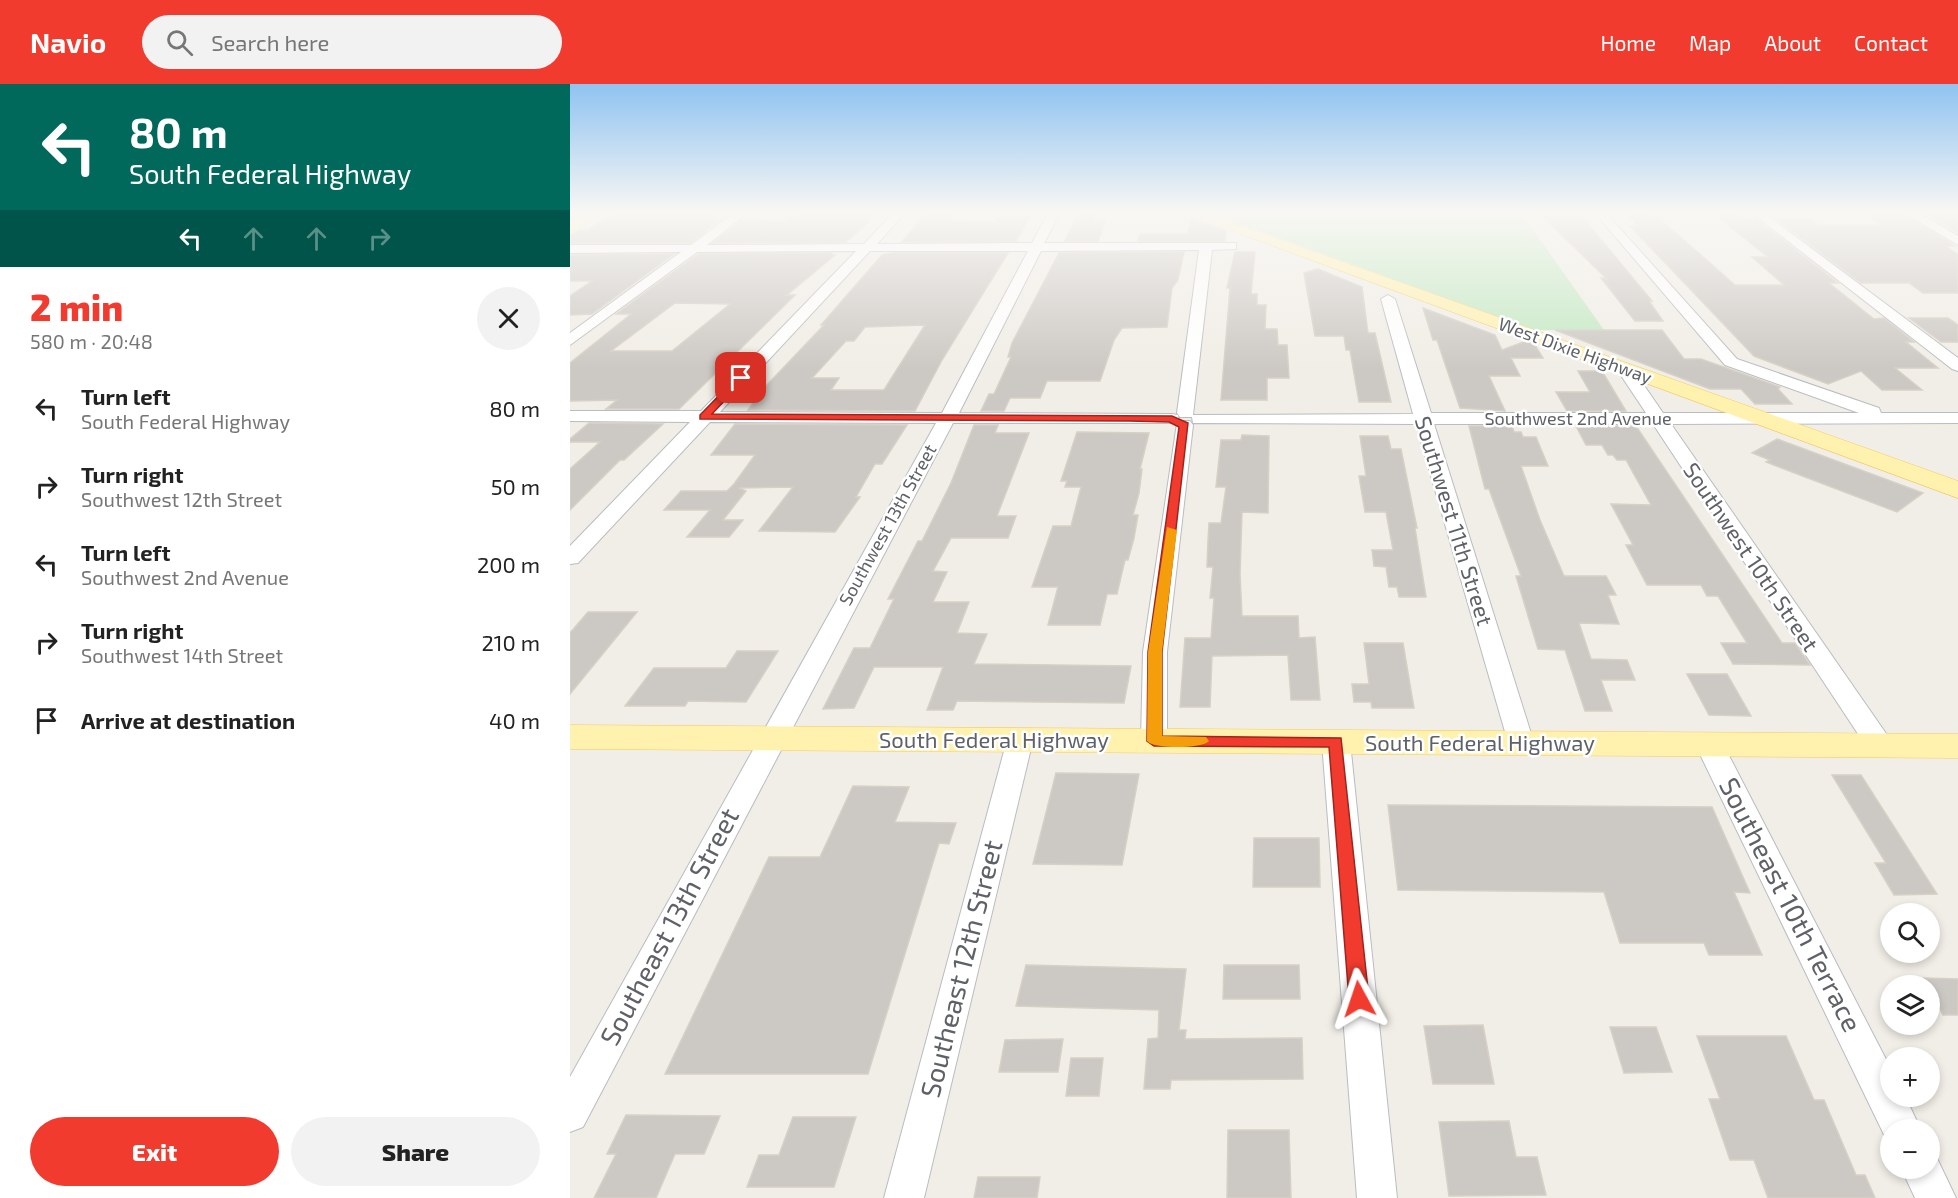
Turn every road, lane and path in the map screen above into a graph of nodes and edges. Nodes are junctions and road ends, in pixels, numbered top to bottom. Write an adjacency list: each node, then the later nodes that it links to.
1 (674, 265): 9 (street)
2 (851, 265): 13 (street)
3 (1027, 265): 14 (street, Southwest 13th Street)
4 (1204, 265): 17 (street)
5 (1336, 265): 11 (main road, West Dixie Highway)
6 (1646, 265): 15 (street)
7 (1825, 265): 10 (street)
8 (1388, 299): 18 (street, Southwest 11th Street)
9 (570, 340)
10 (1958, 366)
11 (1624, 368): 19 (street, Southwest 10th Street); 20 (main road, West Dixie Highway)
12 (570, 416): 13 (street, Southwest 2nd Avenue)
13 (704, 417): 14 (street, Southwest 2nd Avenue); 22 (street)
14 (948, 417): 17 (street, Southwest 2nd Avenue); 24 (street, Southwest 13th Street)
15 (1889, 418): 16 (street, Southwest 2nd Avenue); 20 (street, Southwest 2nd Avenue)
16 (1958, 418)
17 (1185, 419): 18 (street, Southwest 2nd Avenue); 26 (street)
18 (1423, 419): 19 (street, Southwest 2nd Avenue); 28 (street, Southwest 11th Street)
19 (1657, 420): 20 (street, Southwest 2nd Avenue); 30 (street, Southwest 10th Street)
20 (1766, 420): 21 (main road, West Dixie Highway)
21 (1958, 490)
22 (570, 558)
23 (570, 737): 24 (main road, South Federal Highway)
24 (770, 740): 25 (main road, South Federal Highway); 32 (street, Southeast 13th Street)
25 (1020, 740): 26 (main road, South Federal Highway); 35 (street, Southeast 12th Street)
26 (1154, 741): 27 (main road, South Federal Highway)
27 (1336, 742): 28 (main road, South Federal Highway); 36 (street)
28 (1520, 743): 29 (main road, South Federal Highway)
29 (1709, 744): 30 (main road, South Federal Highway); 33 (street, Southeast 10th Terrace)
30 (1880, 745): 31 (main road, South Federal Highway)
31 (1958, 746)
32 (570, 1114)
33 (1896, 1119)
34 (1926, 1179): 37 (street)
35 (904, 1198)
36 (1377, 1198)
37 (1936, 1198)

